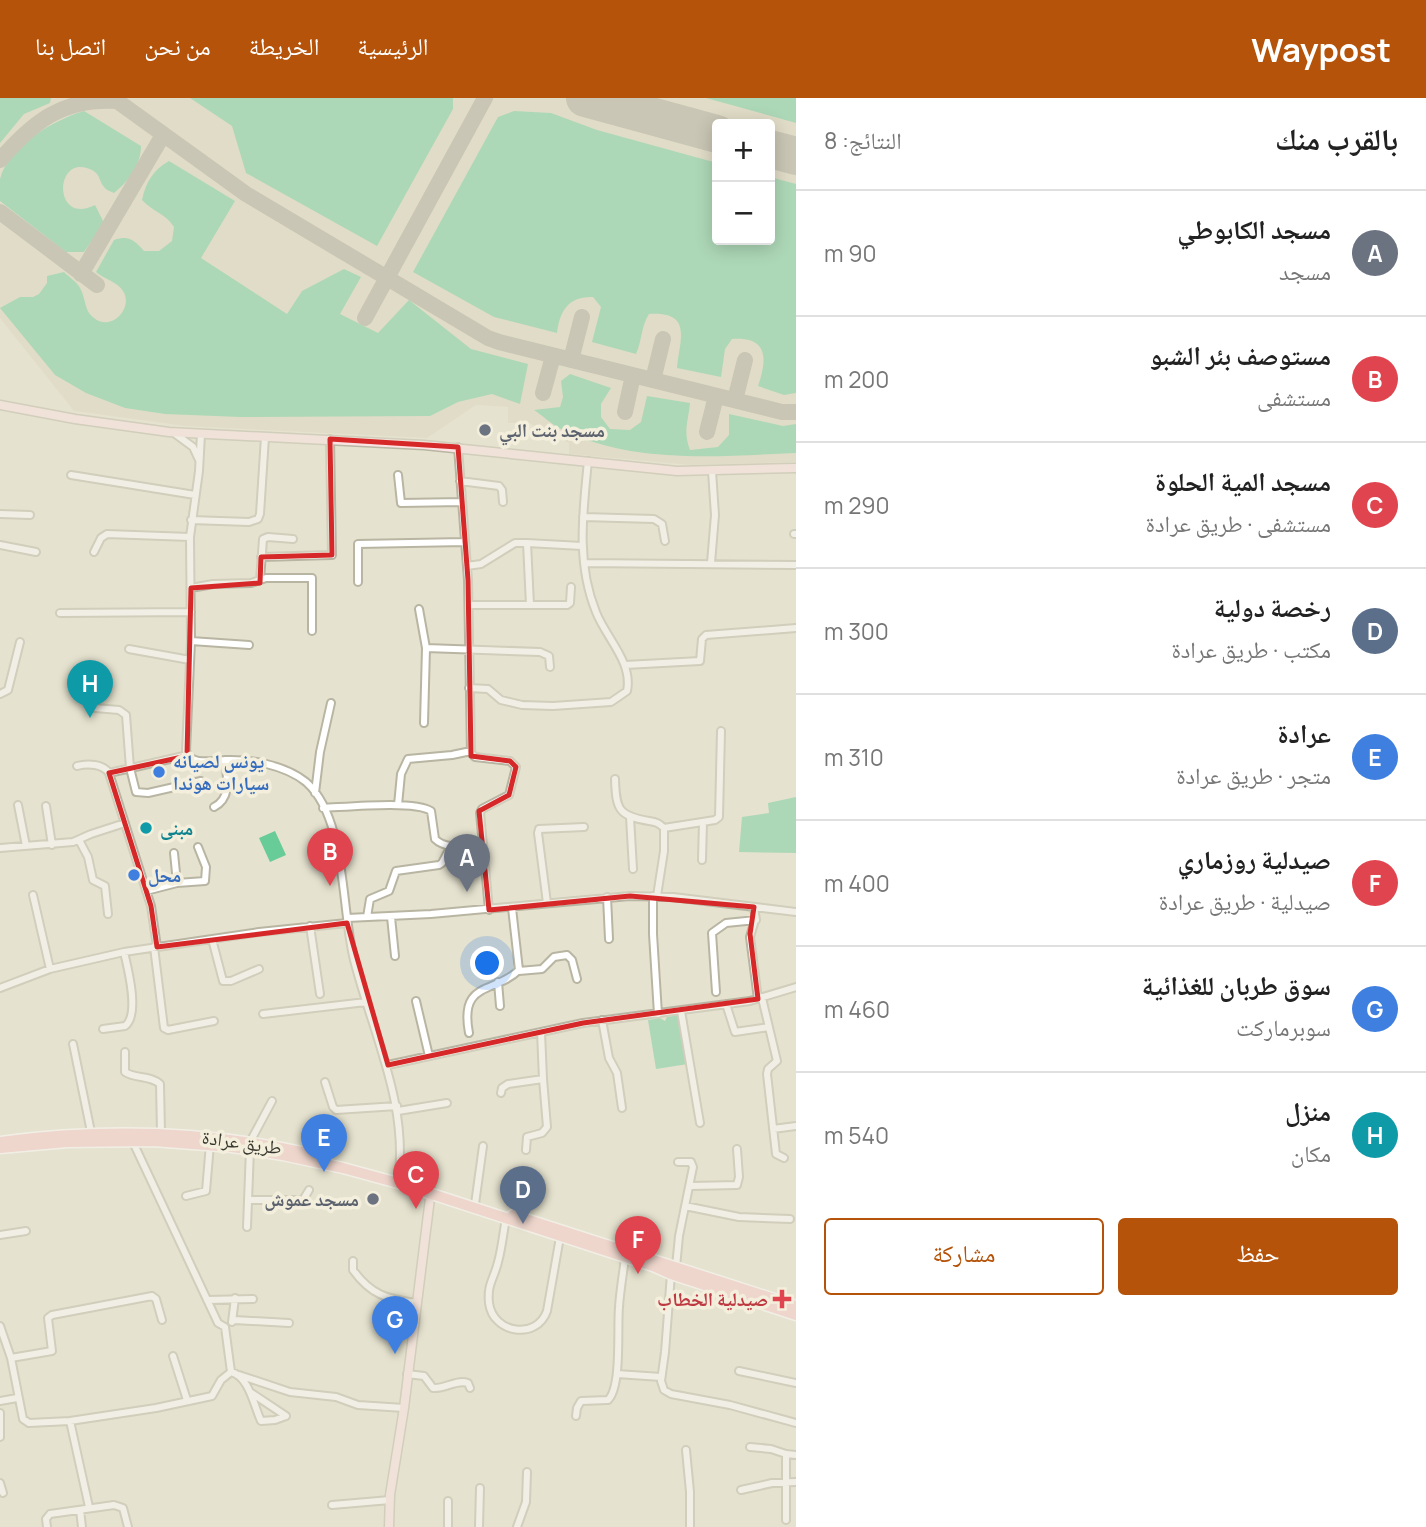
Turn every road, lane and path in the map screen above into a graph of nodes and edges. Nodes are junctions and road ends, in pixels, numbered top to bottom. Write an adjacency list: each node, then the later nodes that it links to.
1 (0, 405): 2 (main road)
2 (174, 432): 3 (main road); 8 (street)
3 (201, 434): 4 (main road); 8 (street)
4 (265, 437): 5 (main road); 20 (street)
5 (330, 439): 6 (main road); 30 (street)
6 (458, 447): 7 (main road); 13 (street)
7 (588, 461): 10 (main road); 19 (street)
8 (200, 462): 14 (street)
9 (796, 468): 10 (main road)
10 (712, 471): 32 (street)
11 (71, 475): 14 (street)
12 (398, 475): 15 (street)
13 (460, 481): 15 (street); 16 (street)
14 (195, 495): 20 (street)
15 (462, 502): 24 (street)
16 (503, 502)
17 (0, 514): 18 (street)
18 (30, 515)
19 (583, 517): 23 (street); 27 (street)
20 (191, 520): 21 (street)
21 (190, 537): 29 (street); 38 (street)
22 (293, 539): 30 (street)
23 (665, 541)
24 (464, 542): 34 (street); 36 (street)
25 (527, 543): 27 (street); 34 (street); 39 (street)
26 (0, 545): 28 (street)
27 (582, 546): 31 (street)
28 (36, 552)
29 (94, 552)
30 (261, 557): 35 (street)
31 (583, 563): 32 (street); 53 (street)
32 (711, 563): 33 (street)
33 (796, 565)
34 (467, 566): 40 (street)
35 (260, 580): 38 (street); 45 (street)
36 (358, 582)
37 (571, 587): 39 (street)
38 (191, 588): 42 (street)
39 (530, 605): 40 (street)
40 (469, 606): 51 (street)
41 (419, 610): 49 (street)
42 (191, 612): 43 (street); 46 (street)
43 (60, 613)
44 (796, 628): 53 (street)
45 (312, 631)
46 (191, 641): 48 (street); 52 (street)
47 (19, 642): 56 (street)
48 (249, 645)
49 (426, 648): 51 (street); 59 (street)
50 (129, 649): 52 (street)
51 (470, 649): 54 (street); 55 (street)
52 (190, 660): 62 (street)
53 (625, 665): 55 (street)
54 (550, 667)
55 (469, 688): 61 (street)
56 (0, 694)
57 (331, 703): 69 (street)
58 (95, 708): 65 (street)
59 (424, 723)
60 (721, 731): 76 (street)
61 (471, 751): 71 (street); 84 (street)
62 (188, 755): 63 (street); 65 (street)
63 (225, 760): 69 (street); 73 (street)
64 (77, 766): 66 (street)
65 (130, 768): 66 (street); 68 (street)
66 (109, 773): 77 (street)
67 (615, 779): 75 (street)
68 (201, 781)
69 (315, 793): 74 (street)
70 (18, 805): 82 (street)
71 (398, 805): 74 (street); 83 (street)
72 (46, 806): 81 (street)
73 (214, 807)
74 (323, 808): 103 (street)
75 (630, 817): 79 (street); 89 (street)
76 (704, 822): 79 (street); 88 (street)
77 (125, 823): 80 (street); 91 (street)
78 (584, 827): 95 (street)
79 (664, 828): 94 (street)
80 (79, 840): 81 (street); 100 (street)
81 (52, 845): 82 (street)
82 (26, 846): 86 (street)
83 (451, 846): 84 (street); 102 (street)
84 (482, 846): 98 (street)
85 (198, 847): 90 (street)
86 (0, 848)
87 (174, 853): 90 (street)
88 (702, 860)
89 (633, 869)
90 (177, 883): 91 (street)
91 (146, 891): 108 (street)
92 (33, 895): 112 (street)
93 (607, 897): 94 (street); 95 (street); 107 (street)
94 (655, 897): 96 (street); 127 (street)
95 (547, 903): 97 (street)
96 (754, 906): 99 (street); 104 (street)
97 (512, 908): 98 (street); 113 (street)
98 (489, 910): 101 (street)
99 (796, 912)
100 (108, 914)
101 (391, 916): 102 (street); 110 (street)
102 (368, 918): 103 (street)
103 (347, 920): 105 (street); 122 (street)
104 (755, 920): 118 (street); 120 (street)
105 (310, 926): 106 (street); 119 (street)
106 (212, 939): 108 (street); 111 (street)
107 (609, 939)
108 (155, 947): 109 (street); 129 (street)
109 (124, 952): 112 (street); 131 (street)
110 (396, 956)
111 (259, 968)
112 (50, 969): 117 (street)
113 (519, 971): 114 (street); 115 (street)
114 (577, 979)
115 (498, 982): 124 (street); 133 (street)
116 (796, 987): 120 (street)
117 (0, 988)
118 (716, 992)
119 (320, 994)
120 (760, 998): 123 (street); 130 (street)
121 (416, 1001): 136 (street)
122 (366, 1002): 126 (street); 137 (street)
123 (726, 1004): 125 (street); 130 (street)
124 (500, 1006)
125 (681, 1011): 127 (street); 145 (street)
126 (263, 1014)
127 (658, 1014): 128 (street)
128 (602, 1020): 132 (street); 144 (street)
129 (214, 1021)
130 (769, 1027): 147 (street)
131 (103, 1029)
132 (541, 1032): 136 (street); 138 (street)
133 (469, 1033)
134 (73, 1044): 148 (street)
135 (125, 1052): 149 (street)
136 (429, 1056): 137 (street)
137 (388, 1065): 143 (street)
138 (542, 1079): 140 (street); 157 (street)
139 (325, 1082): 143 (street)
140 (500, 1093)
141 (272, 1101): 153 (street)
142 (447, 1103): 143 (street)
143 (398, 1108): 160 (street)
144 (622, 1108)
145 (700, 1123)
146 (796, 1126): 147 (street)
147 (774, 1129): 158 (street)
148 (91, 1132): 149 (main road, طريق عرادة); 151 (main road, طريق عرادة)
149 (161, 1133): 153 (main road, طريق عرادة)
150 (132, 1140): 152 (main road, طريق عرادة); 155 (main road, طريق عرادة); 179 (street)
151 (0, 1142)
152 (211, 1144): 153 (main road, طريق عرادة); 164 (street)
153 (250, 1146): 160 (main road, طريق عرادة); 165 (street)
154 (482, 1146): 166 (street)
155 (0, 1148)
156 (737, 1149): 161 (street)
157 (526, 1150)
158 (783, 1158)
159 (678, 1162): 161 (street)
160 (398, 1181): 163 (main road, طريق عرادة)
161 (690, 1186): 167 (street)
162 (309, 1190): 165 (street)
163 (430, 1192): 166 (main road, طريق عرادة); 168 (main road, طريق عرادة); 180 (main road)
164 (187, 1196)
165 (248, 1200): 170 (street)
166 (475, 1204): 176 (main road, طريق عرادة)
167 (685, 1206): 169 (street); 176 (street)
168 (506, 1219): 173 (main road, طريق عرادة); 173 (street)
169 (790, 1219)
170 (247, 1227)
171 (26, 1231): 172 (street)
172 (0, 1235)
173 (559, 1237): 174 (main road, طريق عرادة)
174 (625, 1258): 176 (main road, طريق عرادة); 193 (street)
175 (353, 1261): 180 (street)
176 (673, 1271): 181 (main road, طريق عرادة); 182 (main road); 195 (street)
177 (235, 1298): 178 (street); 179 (street); 184 (street)
178 (253, 1299)
179 (207, 1300): 187 (street)
180 (416, 1303): 192 (main road)
181 (796, 1306)
182 (796, 1315)
183 (162, 1320): 189 (street)
184 (234, 1320): 185 (street); 187 (street)
185 (289, 1323)
186 (0, 1326): 189 (street)
187 (225, 1327): 191 (street)
188 (173, 1356): 200 (street)
189 (11, 1358): 199 (street)
190 (738, 1371): 196 (street)
191 (231, 1372): 194 (street); 200 (street)
192 (407, 1374): 197 (street); 202 (main road)
193 (617, 1374): 195 (street); 204 (street)
194 (239, 1375): 198 (street); 202 (street)
195 (661, 1377): 206 (street)
196 (796, 1383)
197 (470, 1388)
198 (250, 1392): 198 (street)
199 (17, 1398): 201 (street); 205 (street)
200 (187, 1400): 205 (street)
201 (0, 1401)
202 (404, 1408): 219 (main road)
203 (0, 1413): 207 (street)
204 (576, 1416)
205 (71, 1421): 222 (street)
206 (796, 1423)
207 (0, 1437)
208 (750, 1447): 210 (street)
209 (686, 1450): 232 (street)
210 (786, 1454): 211 (street); 213 (street)
211 (796, 1455)
212 (527, 1472): 231 (street)
213 (786, 1482): 214 (street); 217 (street); 224 (street)
214 (796, 1482)
215 (0, 1483): 218 (street)
216 (480, 1488): 230 (street)
217 (741, 1490)
218 (3, 1493)
219 (390, 1500): 221 (street); 228 (main road)
220 (449, 1501): 229 (street)
221 (332, 1505)
222 (89, 1507): 223 (street); 227 (street)
223 (80, 1510): 225 (street); 226 (street)
224 (786, 1520)
225 (47, 1527)
226 (82, 1527)
227 (128, 1527)
228 (389, 1527)
229 (448, 1527)
230 (479, 1527)
231 (517, 1527)
232 (690, 1527)

